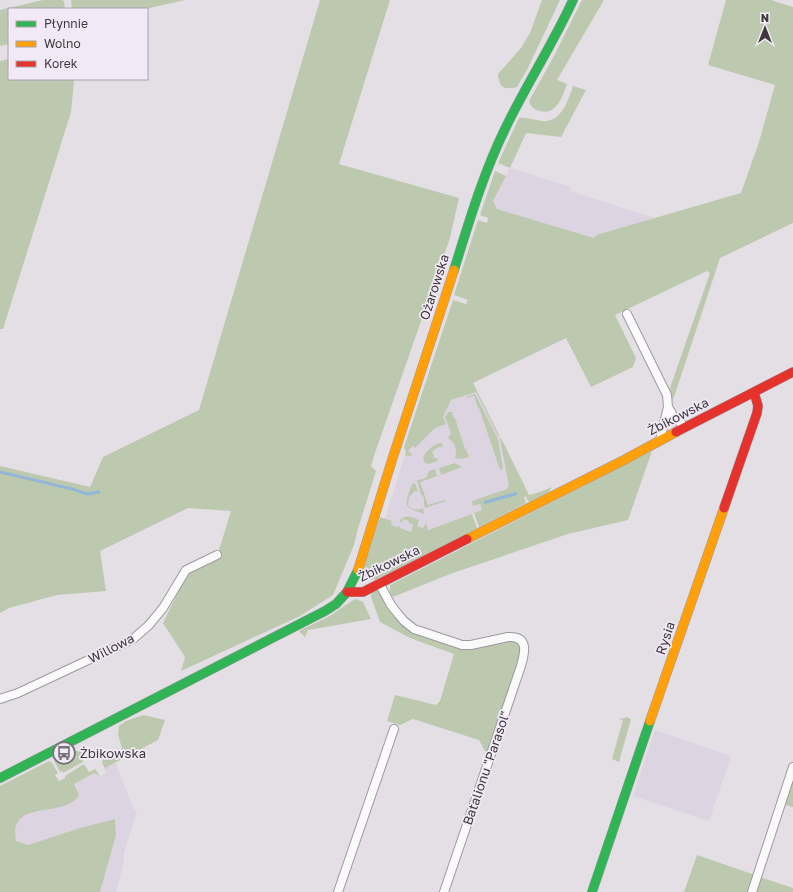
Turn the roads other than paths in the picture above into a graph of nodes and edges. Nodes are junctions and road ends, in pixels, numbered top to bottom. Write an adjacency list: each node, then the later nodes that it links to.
1 (573, 0): 10 (street, Ożarowska)
2 (627, 314): 5 (street)
3 (793, 372): 4 (street, Żbikowska)
4 (754, 392): 6 (street, Żbikowska); 17 (street, Rysia)
5 (668, 407): 6 (street); 7 (street)
6 (685, 427): 7 (street, Żbikowska)
7 (660, 440): 9 (street, Żbikowska)
8 (217, 555): 11 (street, Willowa)
9 (379, 583): 10 (street, Żbikowska); 16 (street, Batalionu "Parasol")
10 (347, 592): 14 (street, Żbikowska)
11 (0, 699)
12 (394, 729): 15 (street)
13 (793, 767): 18 (street)
14 (0, 778)
15 (338, 892)
16 (444, 892)
17 (592, 892)
18 (752, 892)

